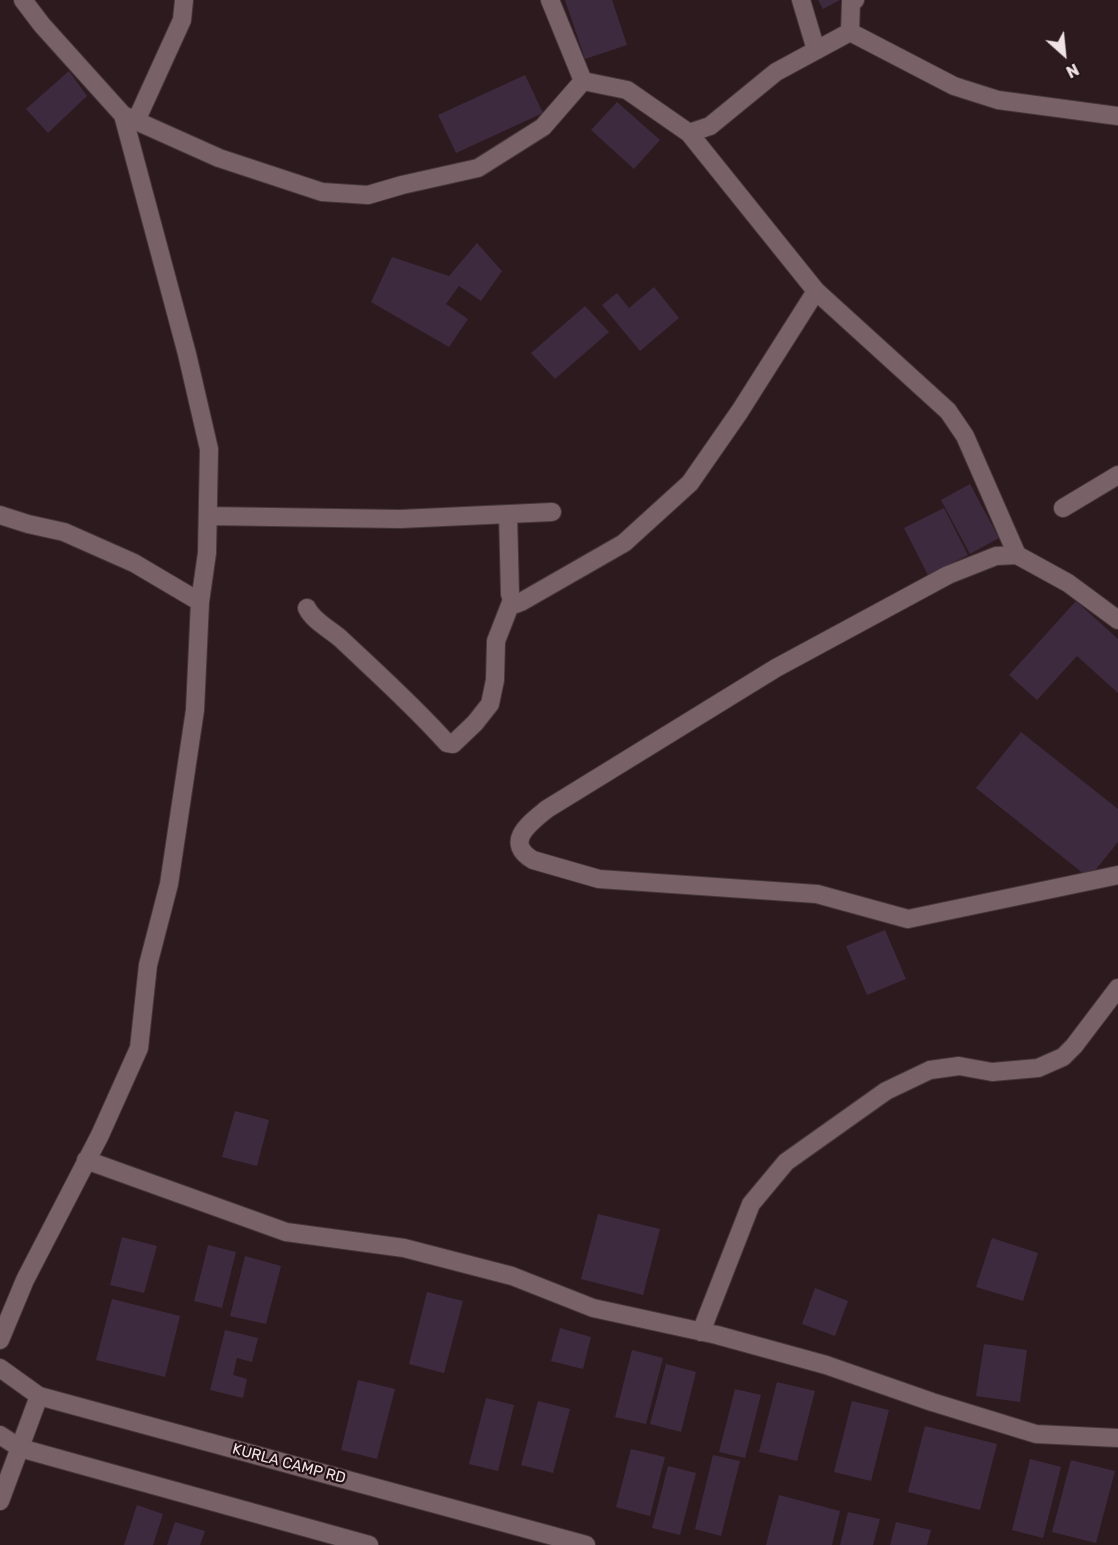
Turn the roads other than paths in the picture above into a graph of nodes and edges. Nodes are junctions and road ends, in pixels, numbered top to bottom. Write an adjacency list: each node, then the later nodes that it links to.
1 (23, 0): 10 (street)
2 (184, 0): 10 (street)
3 (550, 0): 8 (street)
4 (801, 0): 7 (street)
5 (855, 0): 6 (street)
6 (850, 32): 7 (street); 9 (street)
7 (816, 50): 11 (street)
8 (583, 81): 10 (street); 11 (street)
9 (1117, 116)
10 (129, 118): 18 (street)
11 (689, 133): 12 (street)
12 (816, 291): 19 (street); 20 (street)
13 (1118, 475): 14 (street)
14 (1063, 508)
15 (552, 513): 16 (street)
16 (508, 514): 18 (street); 20 (street)
17 (0, 515): 21 (street)
18 (208, 516): 21 (street)
19 (1017, 555): 23 (street); 24 (street)
20 (512, 600): 22 (street)
21 (200, 602): 26 (street)
22 (307, 608)
23 (1118, 620)
24 (1118, 875)
25 (1118, 988): 27 (street)
26 (86, 1160): 27 (street); 28 (street)
27 (701, 1332): 32 (street)
28 (0, 1340)
29 (0, 1368): 30 (street, KURLA CAMP RD)
30 (39, 1396): 33 (street); 36 (street, KURLA CAMP RD)
31 (0, 1435): 33 (street)
32 (1118, 1438)
33 (20, 1448): 34 (street); 35 (street)
34 (0, 1502)
35 (369, 1545)
36 (586, 1545)

